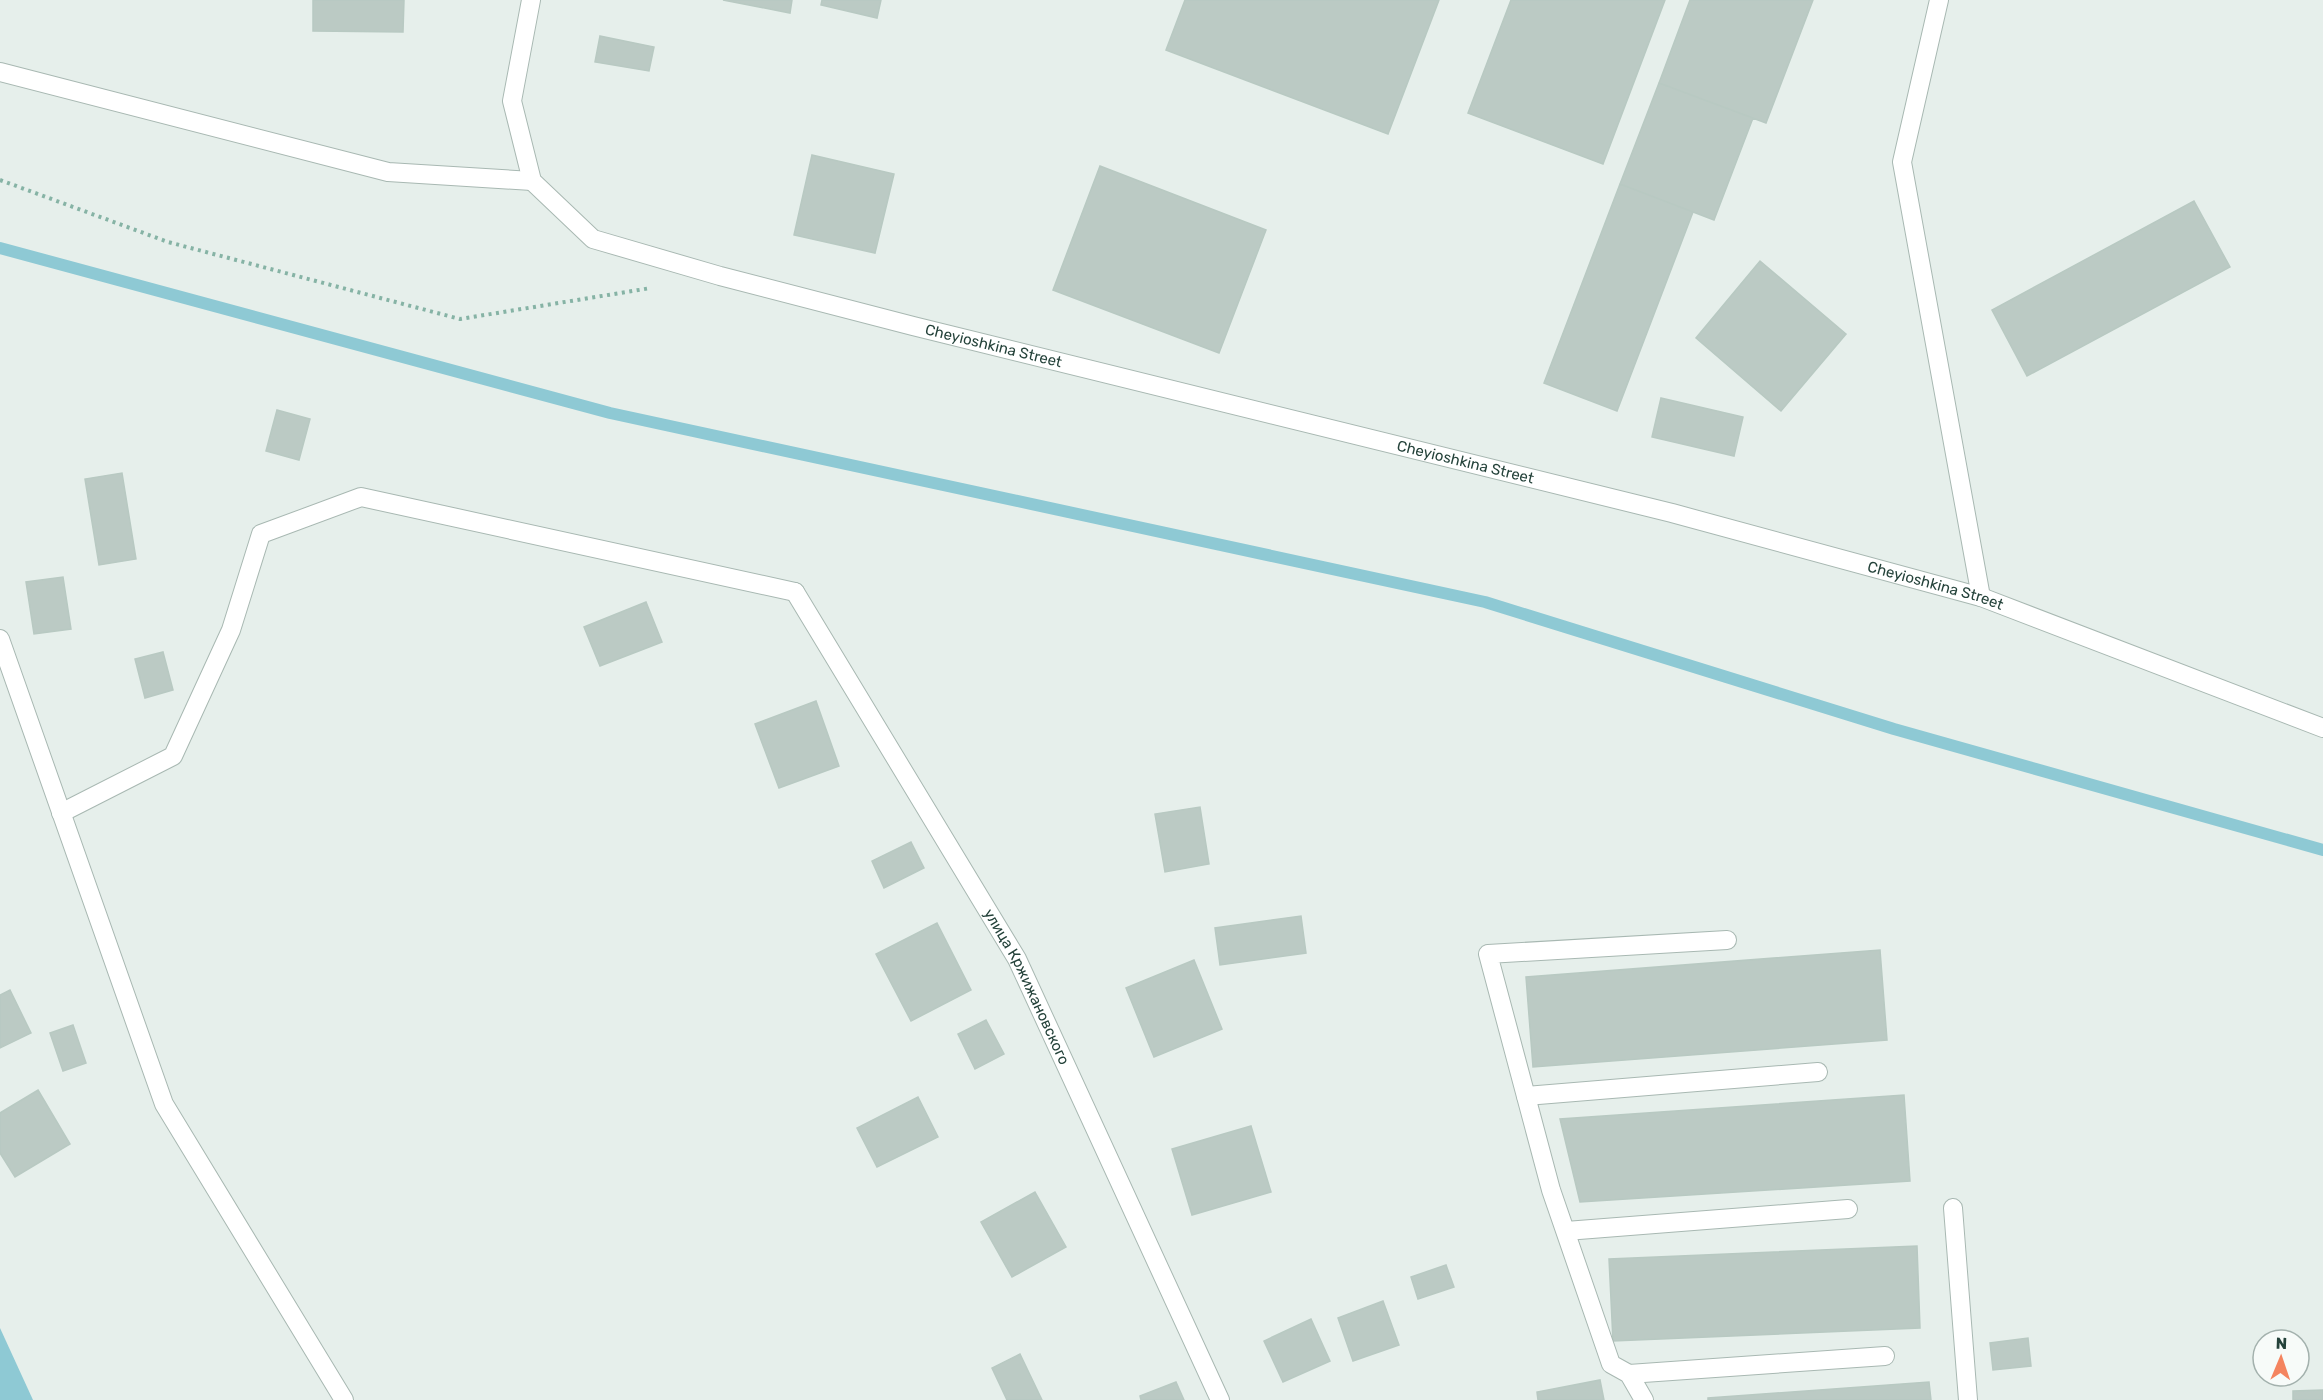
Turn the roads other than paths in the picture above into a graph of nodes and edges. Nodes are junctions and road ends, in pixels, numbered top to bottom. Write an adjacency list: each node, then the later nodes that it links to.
1 (531, 0): 4 (street)
2 (1939, 0): 5 (street)
3 (0, 72): 4 (street)
4 (532, 181): 5 (street, Cheyioshkina Street)
5 (1981, 597): 7 (street, Cheyioshkina Street)
6 (0, 639): 8 (street)
7 (2323, 728)
8 (61, 813): 17 (street); 18 (street, улица Кржижановского)
9 (1727, 940): 11 (street)
10 (1818, 1072): 11 (street)
11 (1526, 1096): 14 (street)
12 (1953, 1208): 20 (street)
13 (1848, 1209): 14 (street)
14 (1566, 1231): 16 (street)
15 (1885, 1356): 16 (street)
16 (1629, 1374): 19 (street)
17 (344, 1400)
18 (1221, 1400)
19 (1644, 1400)
20 (1968, 1400)

